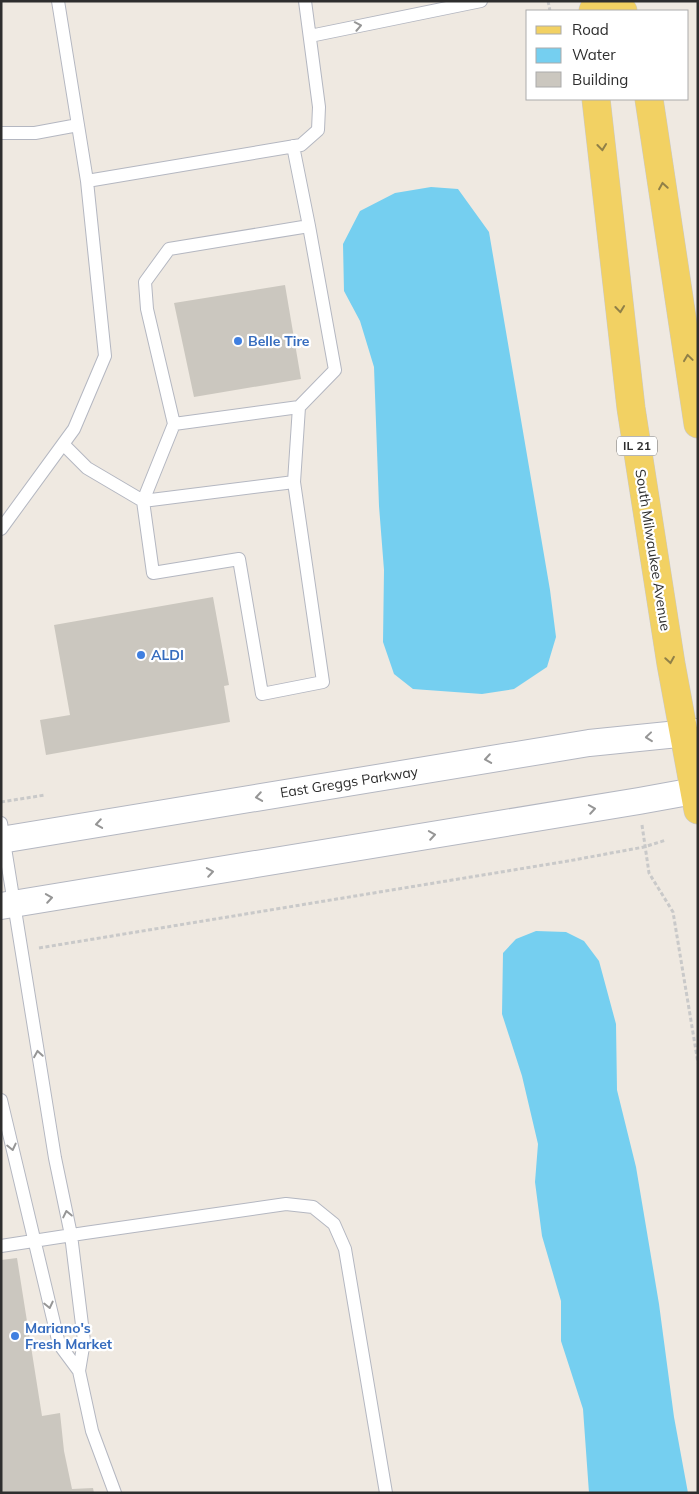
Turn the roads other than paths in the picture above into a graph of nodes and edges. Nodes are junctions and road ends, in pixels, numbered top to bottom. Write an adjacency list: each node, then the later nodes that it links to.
1 (58, 1): 7 (lane)
2 (481, 1): 4 (lane, one-way to 2)
3 (309, 2): 4 (lane)
4 (310, 36): 9 (lane)
5 (596, 100): 20 (main road, South Milwaukee Avenue / IL 21, one-way to 20)
6 (649, 100): 12 (main road, one-way to 6)
7 (78, 125): 8 (lane); 10 (lane)
8 (1, 133)
9 (293, 146): 10 (lane); 11 (lane)
10 (87, 182): 16 (lane)
11 (309, 226): 13 (lane); 14 (lane)
12 (696, 397): 15 (main road)
13 (299, 407): 14 (lane); 17 (lane)
14 (174, 424): 18 (lane)
15 (698, 424)
16 (63, 444): 18 (lane); 19 (lane)
17 (294, 482): 18 (lane); 18 (lane)
18 (143, 501)
19 (1, 529)
20 (691, 733): 21 (main road, South Milwaukee Avenue / IL 21); 22 (street, East Greggs Parkway, one-way to 22)
21 (696, 800): 23 (street, one-way to 21)
22 (2, 834): 23 (lane)
23 (7, 905): 25 (lane, one-way to 23)
24 (1, 1100): 26 (lane, one-way to 26)
25 (71, 1235): 26 (lane); 28 (lane); 30 (lane)
26 (34, 1241): 27 (lane); 28 (lane, one-way to 28)
27 (1, 1246)
28 (79, 1371): 29 (lane)
29 (116, 1493)
30 (386, 1493)

